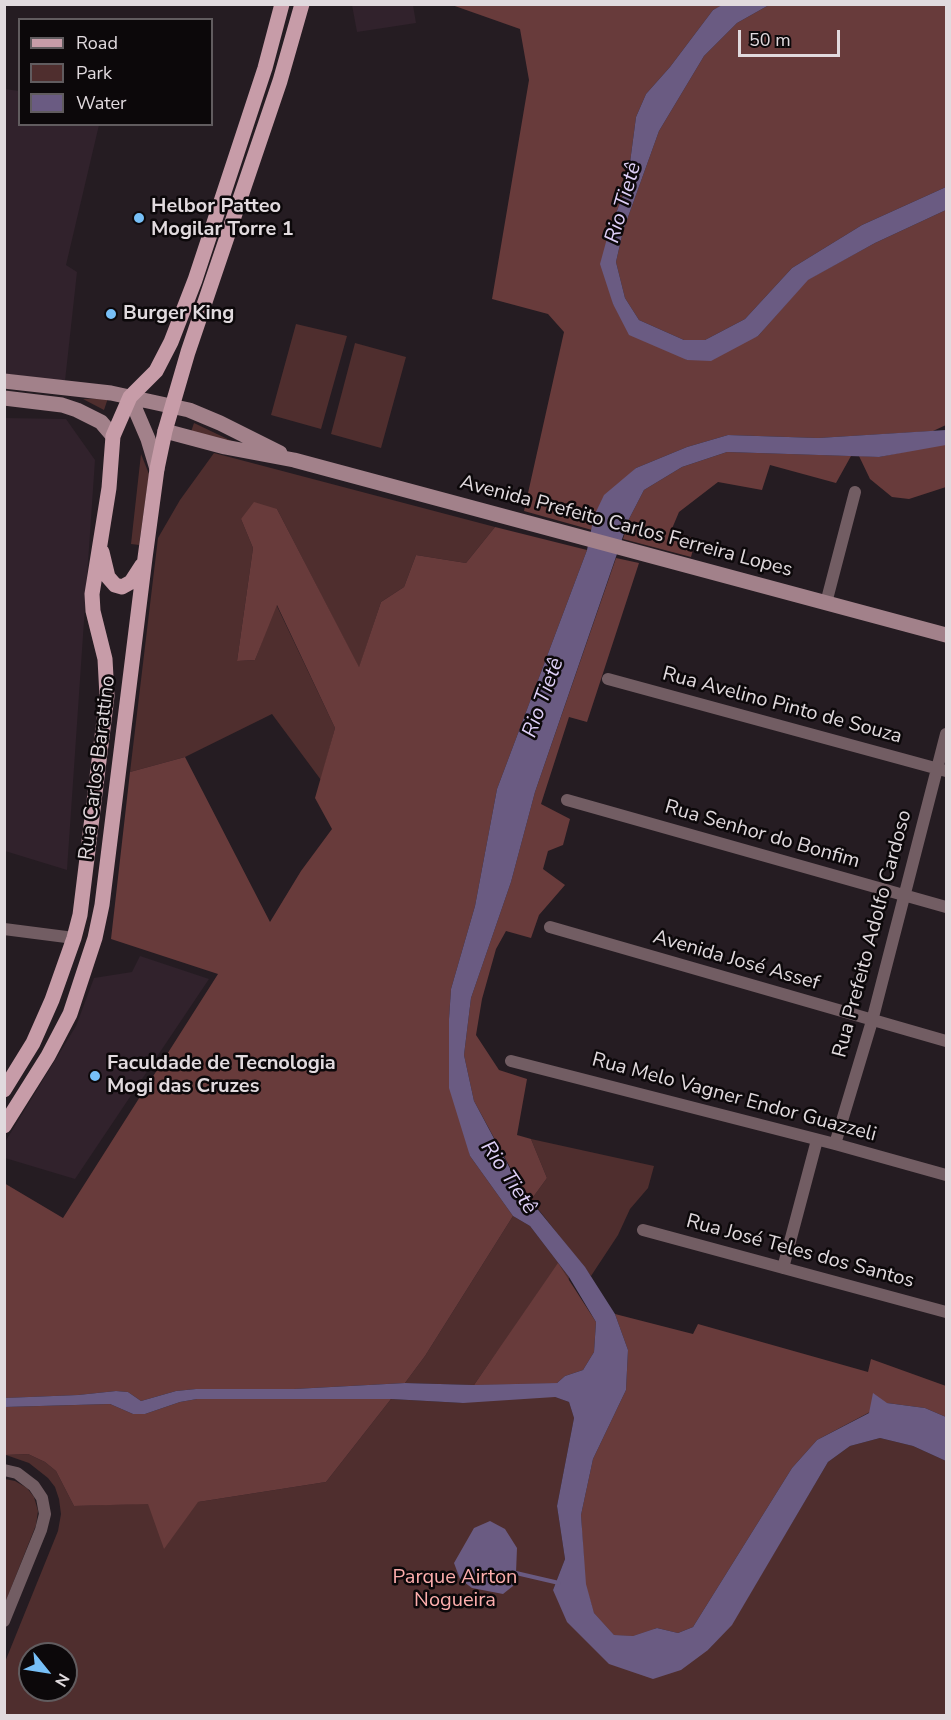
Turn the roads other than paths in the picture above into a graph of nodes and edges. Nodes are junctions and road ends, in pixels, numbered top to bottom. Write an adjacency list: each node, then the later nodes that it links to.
1 (282, 4): 4 (main road)
2 (302, 4): 6 (main road, Rua Carlos Barattino)
3 (4, 381): 4 (main road, Avenida Prefeito Carlos Ferreira Lopes)
4 (130, 397): 6 (main road, Avenida Prefeito Carlos Ferreira Lopes); 8 (main road, Rua Carlos Barattino); 10 (main road)
5 (4, 398): 8 (main road)
6 (173, 401): 7 (main road, Rua Carlos Barattino); 9 (main road, Avenida Prefeito Carlos Ferreira Lopes)
7 (165, 431): 9 (main road, Avenida Prefeito Carlos Ferreira Lopes); 10 (main road, Rua Carlos Barattino)
8 (113, 436): 12 (main road, Rua Carlos Barattino)
9 (294, 460): 14 (main road, Avenida Prefeito Carlos Ferreira Lopes)
10 (157, 469): 13 (main road, Rua Carlos Barattino)
11 (855, 492): 14 (street)
12 (100, 543): 13 (main road); 24 (main road, Rua Carlos Barattino)
13 (145, 558): 29 (main road, Rua Carlos Barattino)
14 (826, 603): 15 (main road, Avenida Prefeito Carlos Ferreira Lopes)
15 (946, 635)
16 (608, 679): 18 (street, Rua Avelino Pinto de Souza)
17 (946, 734): 18 (street, Rua Prefeito Adolfo Cardoso)
18 (942, 770): 20 (street, Rua Prefeito Adolfo Cardoso)
19 (567, 800): 20 (street, Rua Senhor do Bonfim)
20 (904, 896): 21 (street, Rua Senhor do Bonfim); 25 (street, Rua Prefeito Adolfo Cardoso)
21 (946, 907)
22 (550, 927): 25 (street, Avenida José Assef)
23 (4, 929): 24 (street)
24 (74, 938): 28 (main road, Rua Carlos Barattino)
25 (872, 1021): 26 (street, Avenida José Assef); 31 (street, Rua Prefeito Adolfo Cardoso)
26 (946, 1041)
27 (511, 1061): 30 (street, Rua Melo Vagner Endor Guazzeli)
28 (4, 1090)
29 (4, 1126)
30 (817, 1140): 31 (street, Rua Melo Vagner Endor Guazzeli); 34 (street)
31 (835, 1144): 32 (street, Rua Melo Vagner Endor Guazzeli)
32 (946, 1175)
33 (643, 1230): 34 (street, Rua José Teles dos Santos)
34 (783, 1268): 35 (street, Rua José Teles dos Santos)
35 (946, 1312)
36 (4, 1470): 38 (street)
37 (4, 1476): 38 (street)
38 (26, 1479): 39 (street)
39 (4, 1621)

